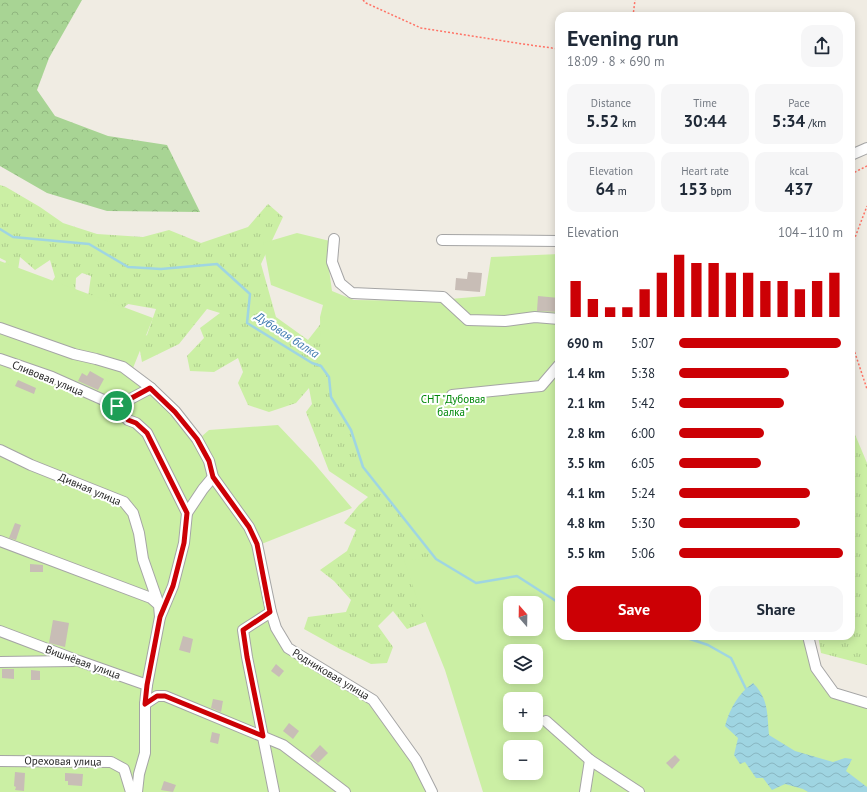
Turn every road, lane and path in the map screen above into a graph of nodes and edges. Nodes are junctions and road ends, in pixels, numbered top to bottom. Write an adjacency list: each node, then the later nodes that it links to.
1 (363, 0): 4 (path)
2 (635, 0): 3 (path)
3 (634, 12)
4 (555, 48)
5 (867, 148): 6 (street)
6 (855, 153)
7 (867, 166): 8 (path)
8 (855, 172)
9 (867, 206): 10 (path)
10 (855, 238)
11 (334, 239): 14 (street)
12 (442, 240): 13 (street)
13 (555, 241)
14 (555, 319)
15 (0, 328): 19 (street, Родниковая улица)
16 (855, 353): 20 (path)
17 (0, 359): 22 (street, Сливовая улица)
18 (555, 370): 21 (street)
19 (150, 388): 22 (street); 24 (street, Родниковая улица)
20 (867, 389)
21 (452, 395)
22 (117, 406): 25 (street)
23 (0, 450): 27 (street, Дивная улица)
24 (213, 477): 25 (street); 28 (street, Родниковая улица)
25 (187, 513): 29 (street)
26 (0, 541): 27 (street)
27 (159, 605): 29 (street, Дивная улица)
28 (270, 612): 38 (street); 45 (street, Родниковая улица)
29 (160, 617): 34 (street)
30 (0, 631): 32 (street, Вишнёвая улица)
31 (809, 640): 35 (street)
32 (79, 661): 33 (street); 34 (street, Вишнёвая улица)
33 (0, 662)
34 (147, 685): 36 (street)
35 (867, 703)
36 (145, 704): 38 (street); 42 (street)
37 (546, 721): 39 (street)
38 (263, 736): 43 (street); 44 (street)
39 (590, 760): 46 (street); 47 (street)
40 (0, 761): 41 (street, Ореховая улица)
41 (131, 792)
42 (136, 792)
43 (274, 792)
44 (345, 792)
45 (432, 792)
46 (584, 792)
47 (639, 792)

